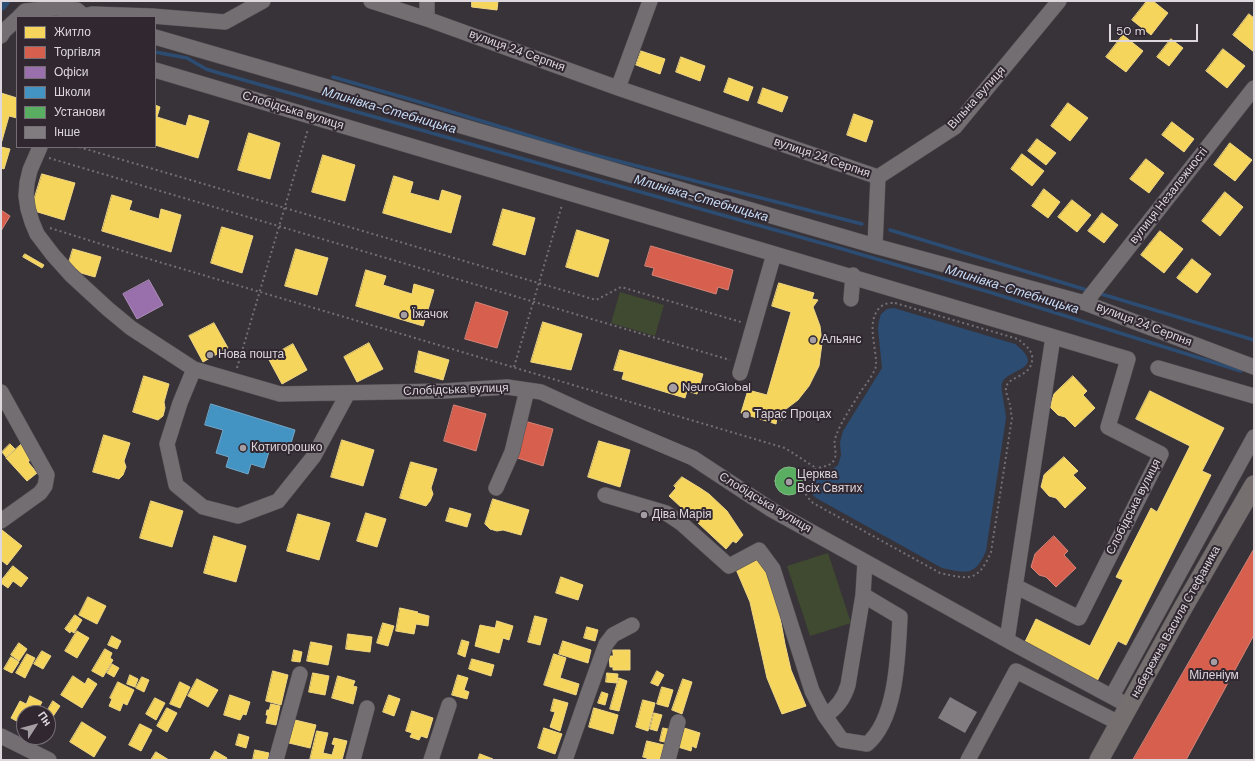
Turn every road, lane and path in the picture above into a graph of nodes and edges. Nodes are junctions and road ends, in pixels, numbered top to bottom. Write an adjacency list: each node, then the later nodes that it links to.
1 (263, 1): 9 (street)
2 (371, 1): 10 (street, вулиця 24 Серпня)
3 (427, 1): 10 (street)
4 (650, 1): 15 (street)
5 (1059, 1): 20 (street, Вільна вулиця)
6 (80, 11): 7 (street); 8 (street)
7 (20, 16)
8 (152, 16)
9 (156, 16)
10 (427, 19): 15 (street, вулиця 24 Серпня)
11 (16, 20): 12 (street)
12 (2, 34)
13 (156, 37): 25 (street)
14 (156, 70): 17 (street, Слобідська вулиця)
15 (618, 88): 20 (street, вулиця 24 Серпня)
16 (1254, 88): 32 (street, вулиця Незалежності)
17 (311, 117): 21 (street, Слобідська вулиця); 22 (path)
18 (82, 148): 22 (path)
19 (38, 151): 23 (street, Слобідська вулиця); 24 (path)
20 (878, 177): 25 (street, вулиця 24 Серпня)
21 (566, 192): 26 (street, Слобідська вулиця); 28 (path)
22 (284, 208): 24 (path); 28 (path)
23 (32, 222): 29 (path); 39 (street, Слобідська вулиця)
24 (279, 227): 29 (path); 31 (path)
25 (875, 246): 32 (street, вулиця 24 Серпня)
26 (774, 254): 27 (street, Слобідська вулиця); 33 (street)
27 (853, 276): 30 (street); 34 (street, Слобідська вулиця)
28 (539, 283): 31 (path); 33 (path)
29 (260, 292): 36 (path); 40 (path)
30 (851, 299)
31 (533, 302): 36 (path); 37 (path)
32 (1085, 303): 35 (street, вулиця 24 Серпня)
33 (753, 326): 37 (street)
34 (1053, 337): 52 (street); 52 (street, Слобідська вулиця)
35 (1254, 367)
36 (514, 368): 46 (path)
37 (741, 368)
38 (1158, 368): 44 (street)
39 (194, 369): 40 (street, Слобідська вулиця); 43 (street)
40 (234, 381): 43 (street, Слобідська вулиця)
41 (527, 390): 43 (street, Слобідська вулиця); 48 (street); 51 (street, Слобідська вулиця)
42 (1, 392): 50 (street)
43 (348, 393)
44 (1254, 396)
45 (1254, 437): 57 (street)
46 (816, 468): 46 (path)
47 (1254, 485): 59 (main road, набережна Василя Стефаника)
48 (496, 488)
49 (605, 495): 61 (street)
50 (1, 521)
51 (865, 562): 53 (street); 55 (street, Слобідська вулиця)
52 (1015, 586): 55 (street)
53 (863, 595): 61 (street); 61 (street)
54 (632, 625): 69 (street)
55 (1007, 640): 57 (street, Слобідська вулиця)
56 (300, 674): 66 (street)
57 (1112, 696): 59 (street, Слобідська вулиця)
58 (449, 705): 68 (street)
59 (1129, 706): 63 (main road, набережна Василя Стефаника)
60 (367, 708): 67 (street)
61 (825, 716)
62 (678, 722): 70 (street)
63 (1119, 723): 71 (street); 72 (main road, набережна Василя Стефаника)
64 (1, 736): 65 (street)
65 (49, 760)
66 (276, 760)
67 (353, 760)
68 (430, 760)
69 (565, 760)
70 (668, 760)
71 (968, 760)
72 (1099, 760)

